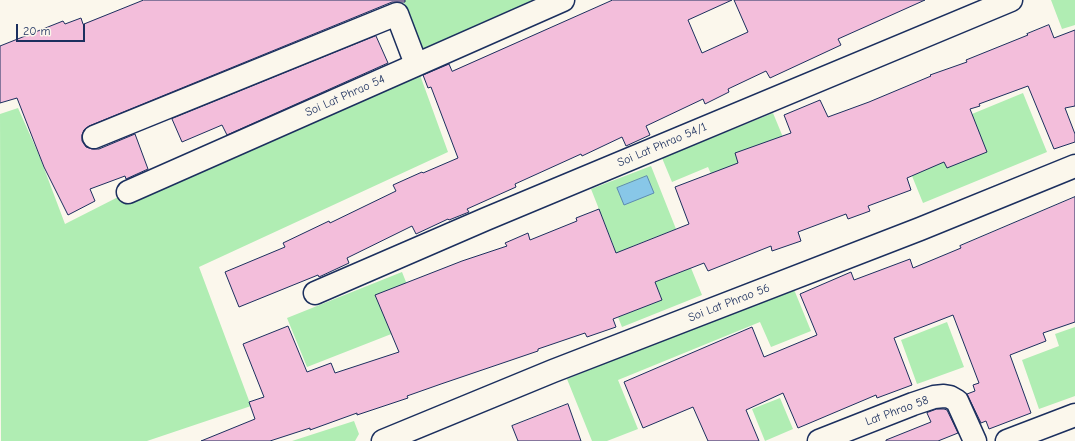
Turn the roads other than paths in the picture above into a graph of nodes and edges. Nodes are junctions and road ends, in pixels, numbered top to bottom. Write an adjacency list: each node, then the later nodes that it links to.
1 (563, 0): 3 (street, Soi Lat Phrao 54)
2 (1011, 0): 7 (street, Soi Lat Phrao 54/1)
3 (416, 64): 4 (street); 6 (street, Soi Lat Phrao 54)
4 (94, 138)
5 (1075, 166): 9 (street, Soi Lat Phrao 56)
6 (128, 192)
7 (315, 292)
8 (1075, 416): 12 (street)
9 (383, 441)
10 (819, 441): 11 (street, Lat Phrao 58)
11 (975, 441)
12 (1007, 441)

